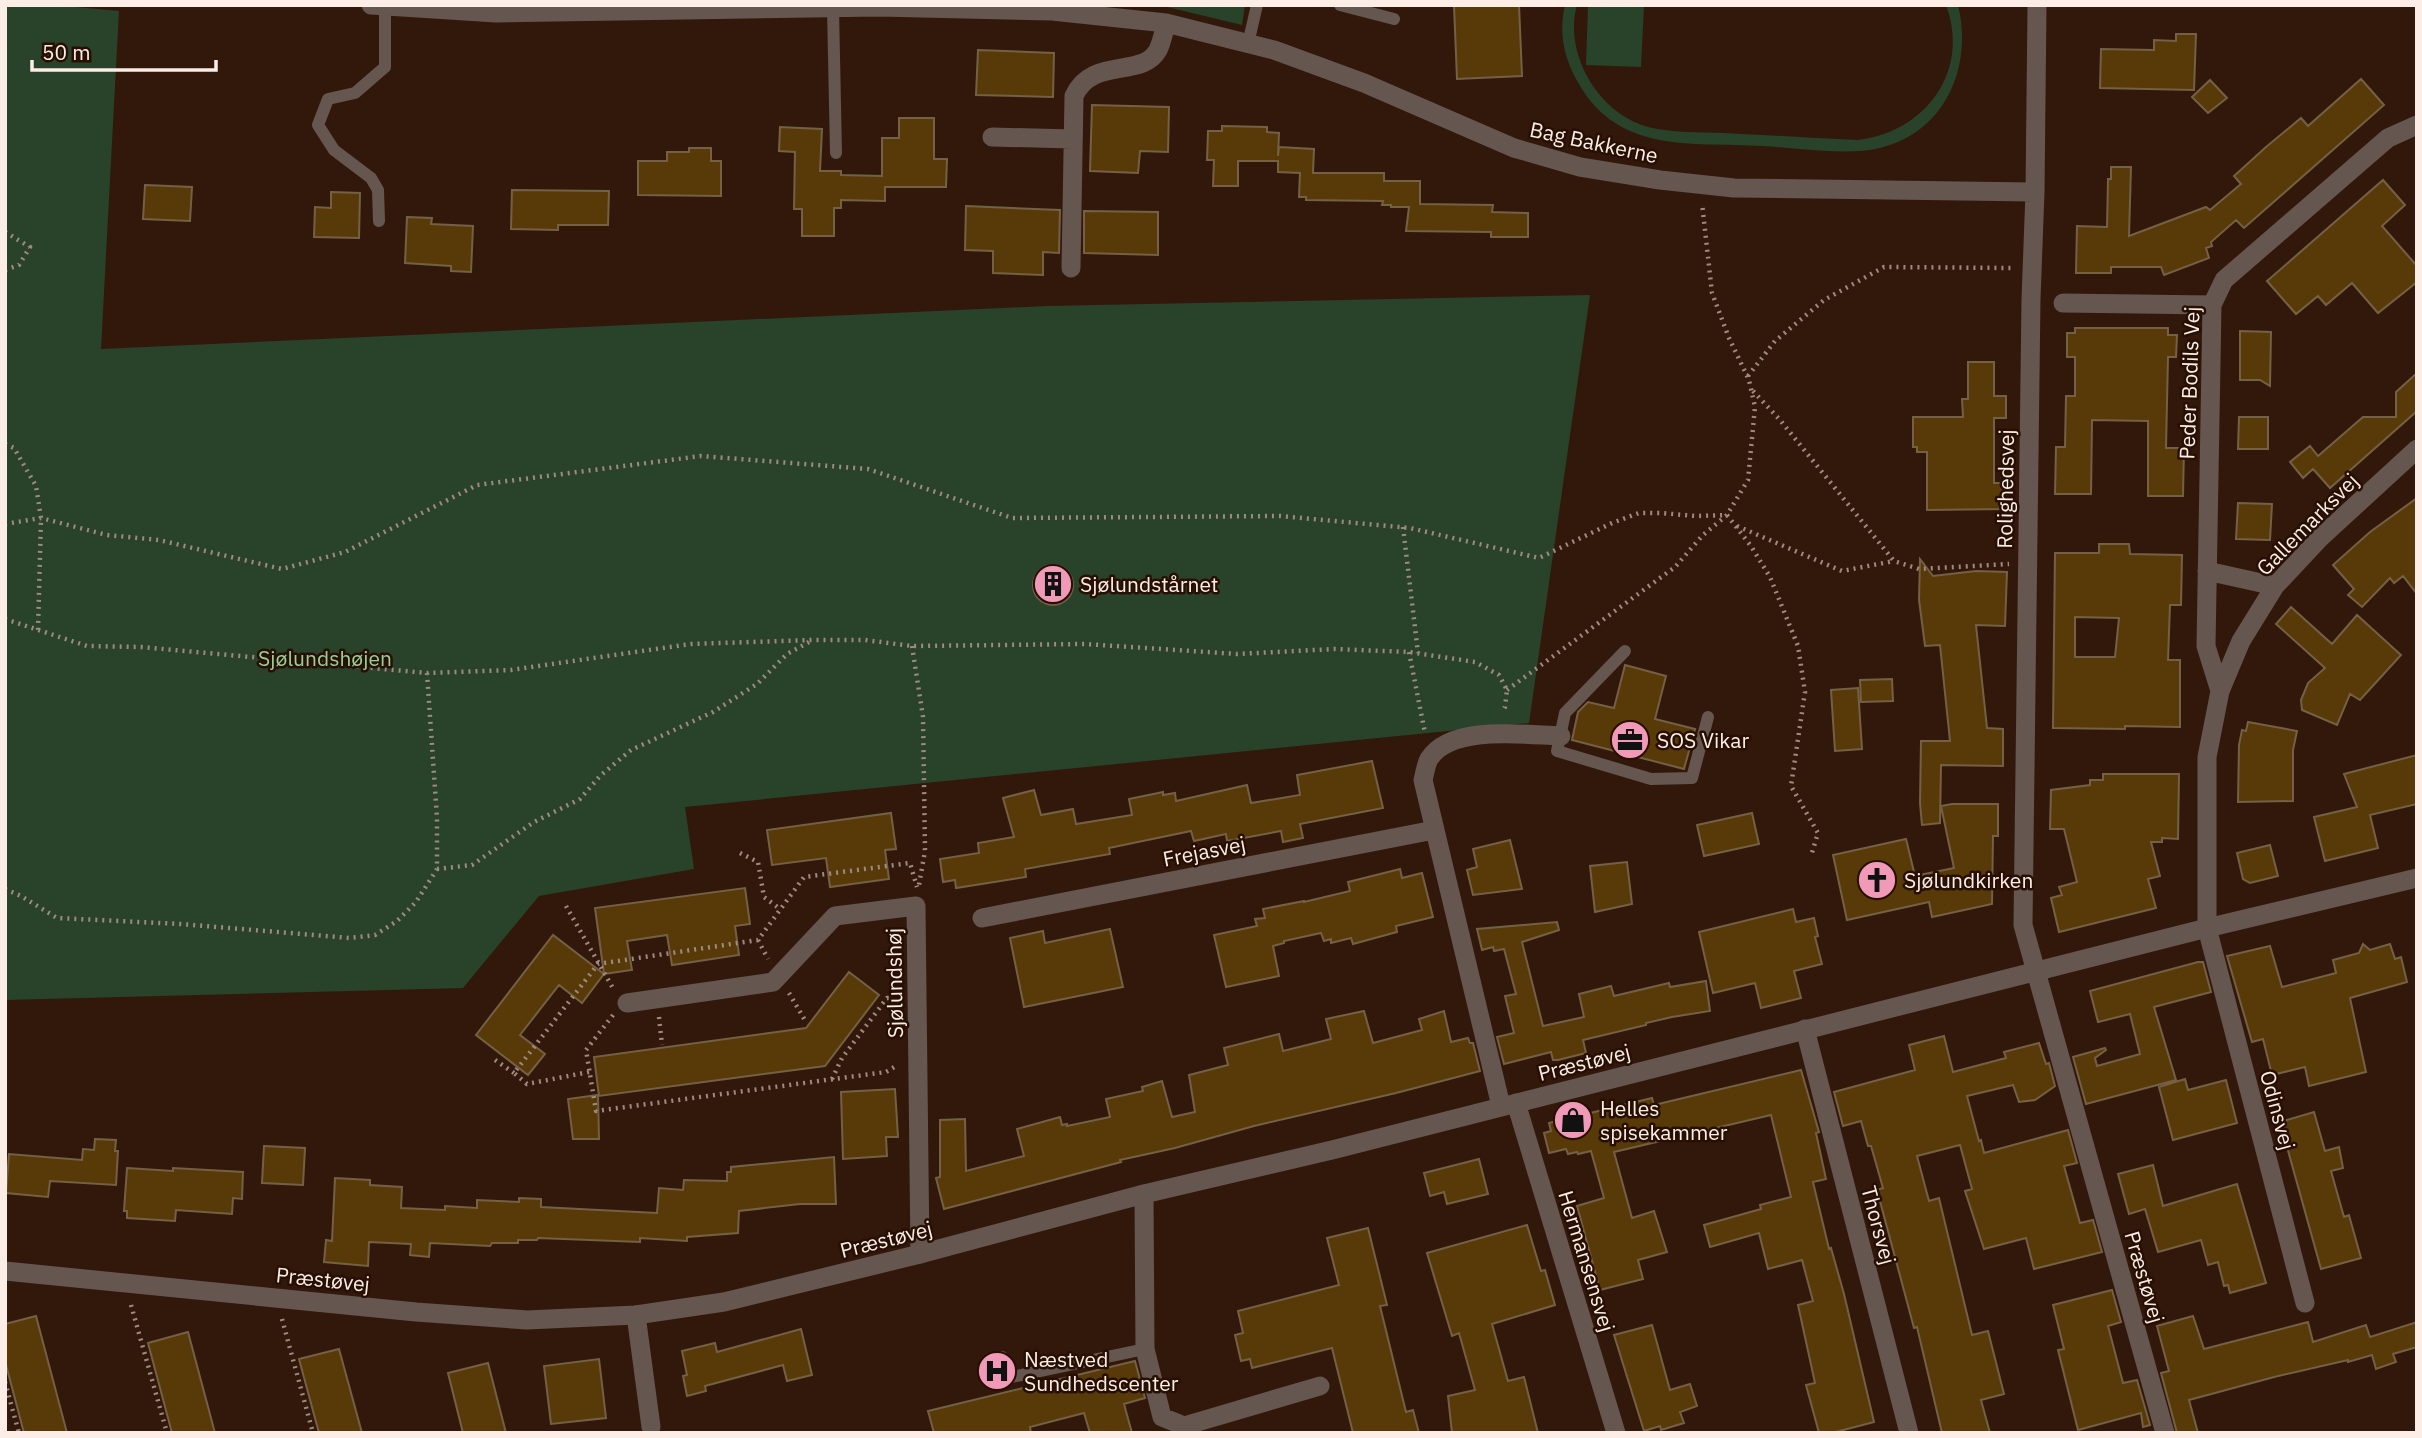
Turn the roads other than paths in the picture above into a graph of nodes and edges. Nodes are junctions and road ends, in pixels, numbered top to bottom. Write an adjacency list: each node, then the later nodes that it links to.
1 (371, 5): 5 (street, Bag Bakkerne)
2 (1258, 5): 9 (lane)
3 (1340, 5): 7 (lane)
4 (2037, 5): 14 (street, Rolighedsvej)
5 (385, 6): 6 (street, Bag Bakkerne); 15 (lane)
6 (833, 8): 8 (street, Bag Bakkerne); 13 (lane)
7 (1394, 19)
8 (1166, 23): 9 (street, Bag Bakkerne); 12 (street)
9 (1248, 44): 14 (street, Bag Bakkerne)
10 (2417, 125): 18 (street, Peder Bodils Vej)
11 (992, 137): 12 (street)
12 (1073, 139): 16 (street)
13 (836, 153)
14 (2035, 192): 30 (street, Rolighedsvej)
15 (379, 221)
16 (1071, 268)
17 (2063, 303): 18 (street)
18 (2212, 305): 20 (street, Peder Bodils Vej)
19 (2416, 451): 21 (street, Gallemarksvej)
20 (2207, 571): 21 (street); 23 (street, Peder Bodils Vej)
21 (2275, 586): 23 (street, Gallemarksvej)
22 (1625, 651): 25 (lane)
23 (2220, 691): 29 (street, Gallemarksvej)
24 (1708, 717): 25 (lane)
25 (1560, 736): 26 (street)
26 (1434, 830): 28 (street, Frejasvej); 33 (street)
27 (2417, 878): 29 (street, Præstøvej)
28 (982, 918)
29 (2207, 928): 30 (street, Præstøvej); 37 (street, Odinsvej)
30 (2034, 972): 32 (street, Præstøvej); 45 (street, Præstøvej)
31 (627, 1003): 35 (street, Sjølundshøj)
32 (1805, 1029): 33 (street, Præstøvej); 44 (street, Thorsvej)
33 (1508, 1104): 34 (street, Præstøvej); 43 (street, Hermansensvej)
34 (1144, 1194): 35 (street, Præstøvej); 39 (street)
35 (920, 1254): 38 (street, Præstøvej)
36 (5, 1271): 38 (street, Præstøvej)
37 (2305, 1303)
38 (636, 1315): 42 (street)
39 (1145, 1349): 40 (lane); 41 (street)
40 (1002, 1357)
41 (1320, 1386)
42 (651, 1427)
43 (1616, 1433)
44 (1909, 1433)
45 (2165, 1433)

